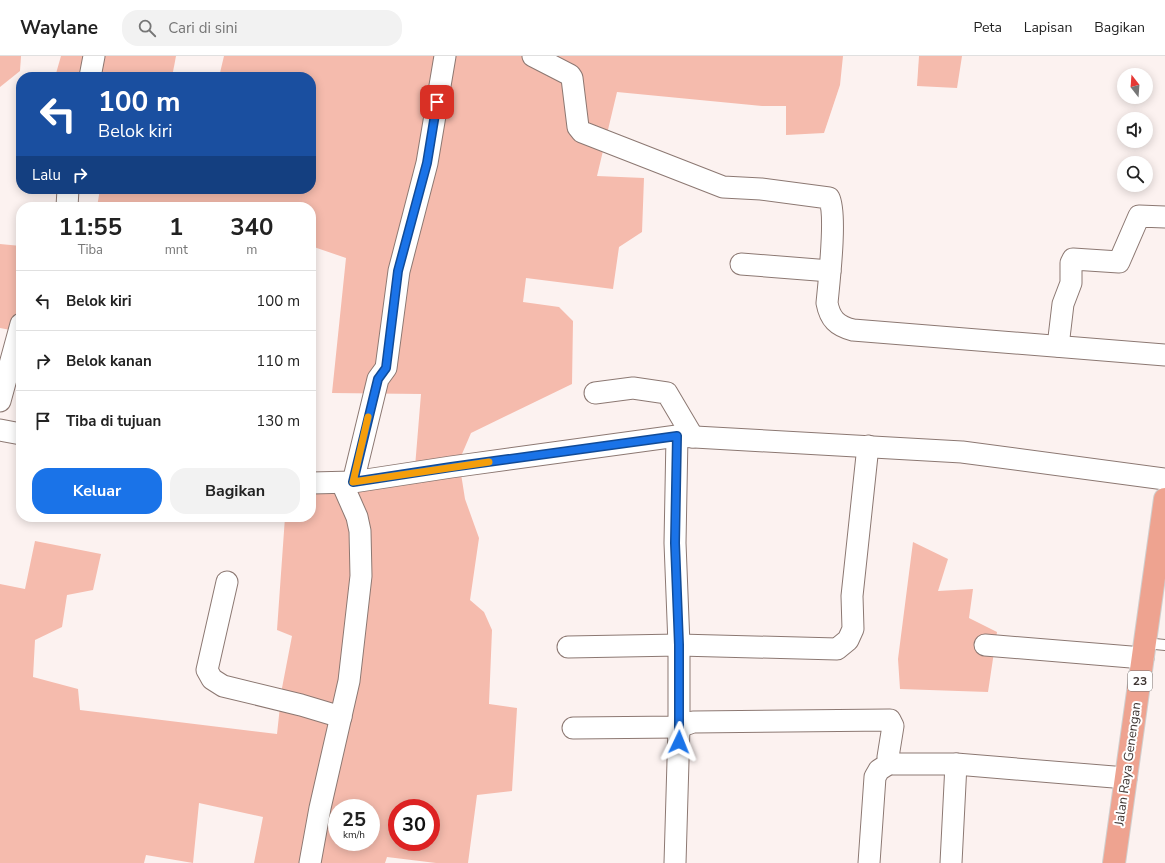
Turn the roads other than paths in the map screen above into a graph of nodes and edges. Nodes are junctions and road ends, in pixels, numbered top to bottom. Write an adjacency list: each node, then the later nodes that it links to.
1 (94, 56): 4 (street)
2 (445, 56): 19 (street)
3 (540, 60): 7 (street)
4 (91, 72)
5 (1165, 217): 9 (street)
6 (741, 264): 7 (street)
7 (830, 271): 9 (street)
8 (16, 342): 12 (street)
9 (1058, 346): 10 (street)
10 (1165, 356)
11 (595, 393): 15 (street)
12 (0, 401)
13 (0, 430): 14 (street)
14 (16, 433)
15 (685, 437): 16 (street); 19 (street); 23 (street)
16 (868, 446): 17 (street); 23 (street)
17 (1165, 479)
18 (316, 483): 19 (street)
19 (347, 483): 26 (street)
20 (1165, 499): 25 (highway, Jalan Raya Genengan / 23)
21 (227, 582): 26 (street)
22 (985, 644): 25 (street)
23 (679, 645): 24 (street); 27 (street)
24 (568, 647)
25 (1151, 649): 31 (highway, Jalan Raya Genengan / 23)
26 (341, 717): 32 (street)
27 (680, 727): 28 (street); 29 (street); 33 (street)
28 (573, 728)
29 (890, 763): 30 (street); 34 (street)
30 (956, 764): 31 (street); 35 (street)
31 (1126, 778): 36 (highway, Jalan Raya Genengan / 23)
32 (310, 863)
33 (674, 863)
34 (869, 863)
35 (951, 863)
36 (1114, 863)

